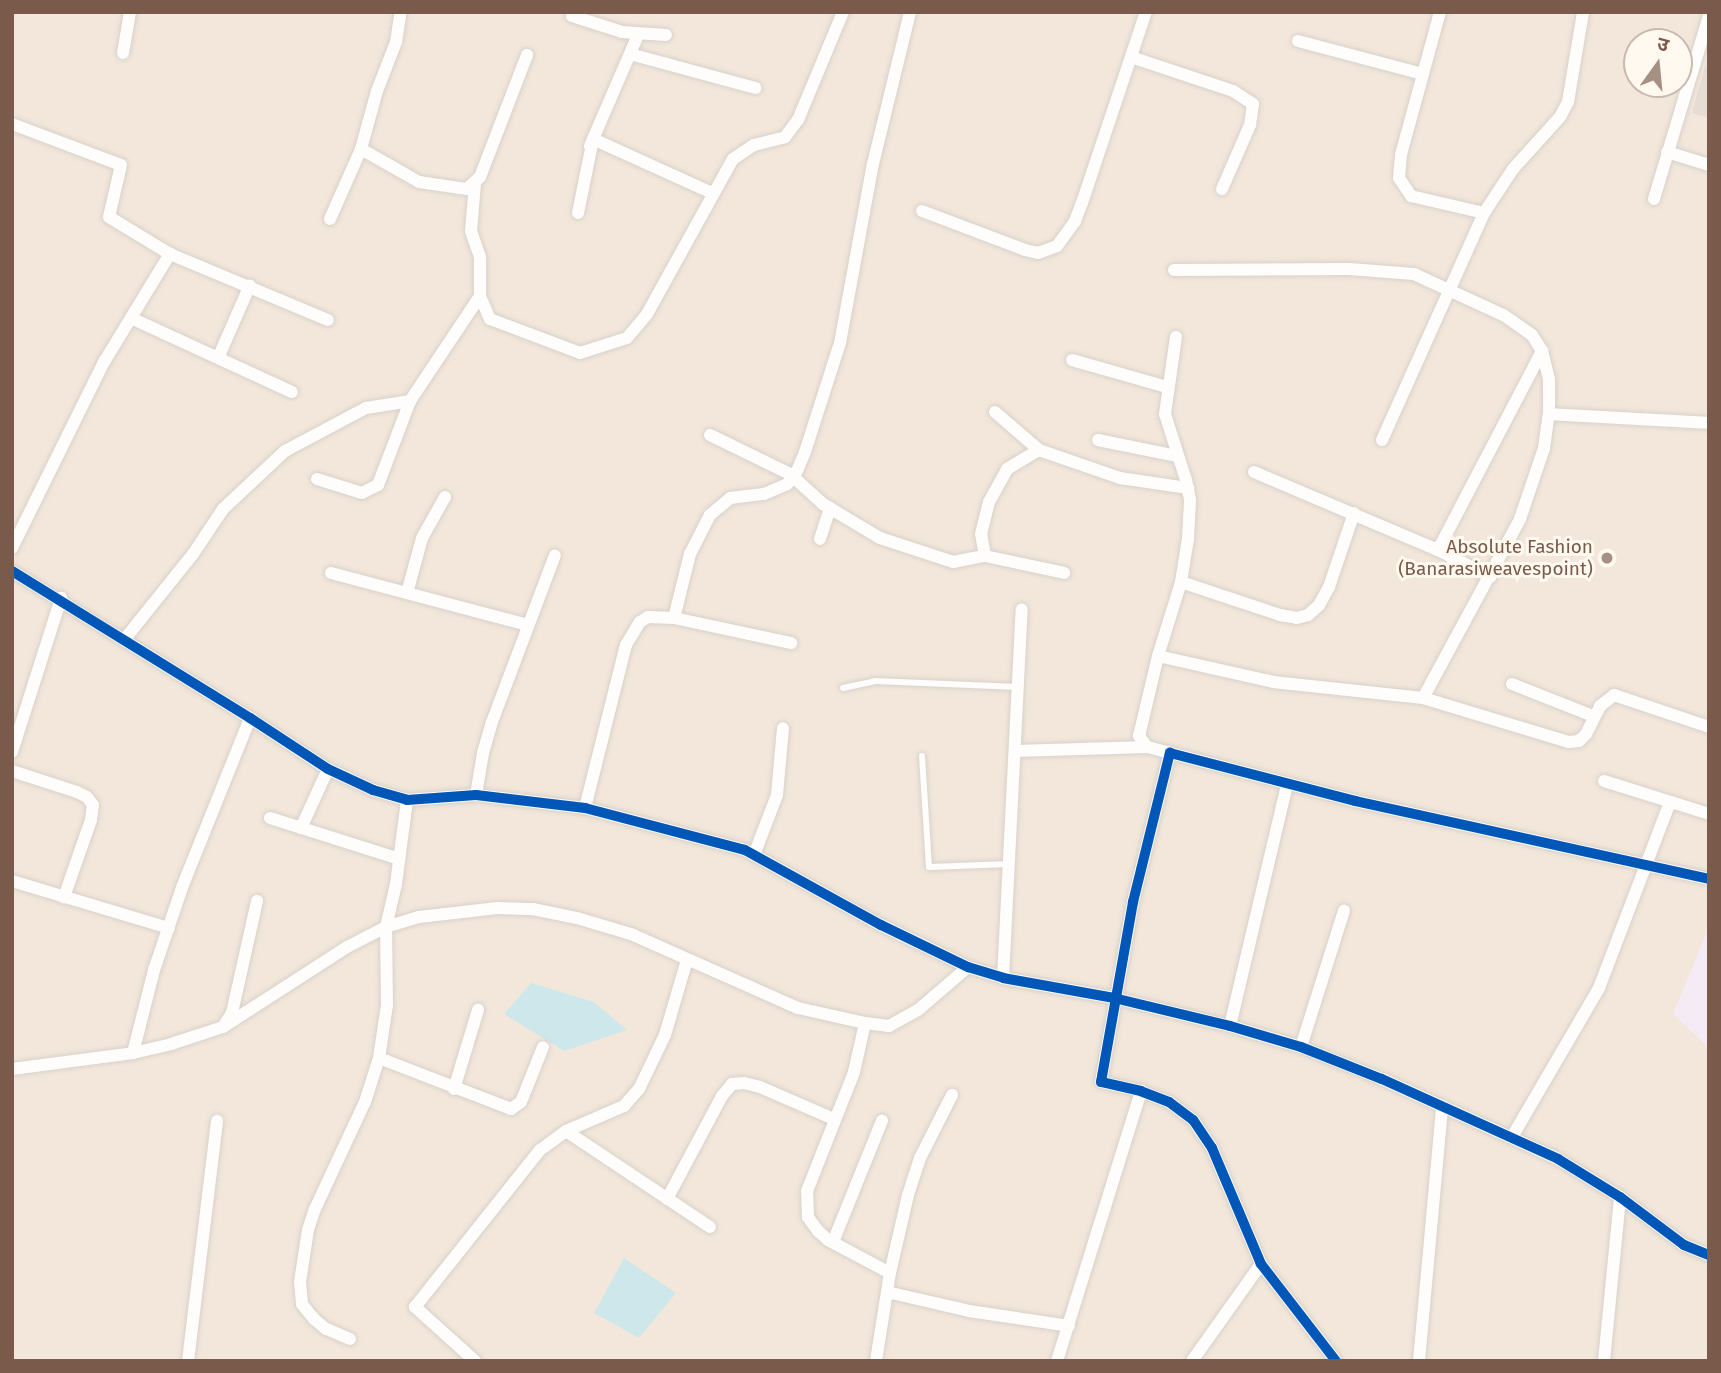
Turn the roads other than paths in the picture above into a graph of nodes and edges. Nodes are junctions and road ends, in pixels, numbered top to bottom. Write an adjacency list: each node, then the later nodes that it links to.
1 (130, 12): 13 (street)
2 (401, 12): 21 (street)
3 (843, 12): 27 (street)
4 (910, 12): 56 (street)
5 (1146, 12): 16 (street)
6 (1440, 12): 17 (street)
7 (1583, 12): 31 (street)
8 (569, 13): 10 (street)
9 (1709, 16): 22 (street)
10 (638, 35): 11 (street); 14 (street)
11 (666, 35)
12 (1298, 41): 17 (street)
13 (123, 53)
14 (630, 54): 18 (street); 20 (street)
15 (527, 55): 25 (street)
16 (1131, 57): 26 (street); 29 (street)
17 (1423, 74): 31 (street)
18 (755, 88)
19 (12, 124): 33 (street)
20 (593, 139): 24 (street); 27 (street); 30 (street)
21 (361, 149): 25 (street); 32 (street)
22 (1667, 152): 23 (street); 28 (street)
23 (1709, 165)
24 (575, 182)
25 (475, 184): 37 (street)
26 (1222, 189)
27 (712, 193): 37 (street)
28 (1654, 199)
29 (922, 211)
30 (578, 213)
31 (1484, 213): 36 (street)
32 (330, 219)
33 (170, 254): 35 (street); 38 (street)
34 (1174, 270): 36 (street)
35 (250, 285): 39 (street); 42 (street)
36 (1452, 289): 41 (street); 52 (street)
37 (480, 296): 46 (street)
38 (131, 317): 42 (street); 63 (street)
39 (328, 320)
40 (1176, 337): 44 (street)
41 (1542, 351): 48 (street); 64 (street)
42 (219, 356): 45 (street)
43 (1072, 360): 44 (street)
44 (1167, 387): 54 (street)
45 (292, 392)
46 (410, 401): 57 (street); 77 (street)
47 (995, 412): 53 (street)
48 (1549, 414): 49 (street); 70 (street)
49 (1709, 423)
50 (710, 435): 56 (street)
51 (1098, 440): 54 (street)
52 (1382, 440)
53 (1039, 450): 58 (street); 66 (street)
54 (1177, 456): 58 (street)
55 (1254, 472): 61 (street)
56 (794, 478): 60 (street); 75 (street)
57 (317, 479)
58 (1188, 488): 71 (street)
59 (445, 497): 72 (street)
60 (830, 508): 62 (street); 66 (street)
61 (1354, 513): 64 (street); 71 (street)
62 (820, 539)
63 (12, 548)
64 (1438, 550): 70 (street)
65 (555, 555): 76 (street)
66 (985, 556): 69 (street)
67 (12, 571): 73 (street)
68 (331, 573): 72 (street)
69 (1064, 573)
70 (1491, 577): 83 (street)
71 (1181, 582): 79 (street)
72 (407, 593): 76 (street)
73 (61, 598): 77 (street); 90 (street)
74 (1022, 609): 81 (street)
75 (674, 618): 78 (street); 100 (street)
76 (528, 625): 97 (street)
77 (124, 640): 85 (street)
78 (791, 643)
79 (1158, 656): 83 (street); 88 (street)
80 (1512, 684): 84 (street)
81 (1018, 687): 82 (lane); 89 (street)
82 (843, 688)
83 (1423, 698): 84 (street)
84 (1593, 716): 86 (street)
85 (250, 718): 93 (street); 114 (street)
86 (1709, 727)
87 (783, 728): 104 (street)
88 (1147, 747): 89 (street); 91 (street)
89 (1015, 751): 106 (street)
90 (12, 752)
91 (1170, 753): 96 (street); 118 (street)
92 (922, 756): 106 (lane)
93 (328, 769): 98 (street); 103 (street)
94 (12, 771): 110 (street)
95 (1604, 781): 99 (street)
96 (1287, 784): 107 (street); 121 (street)
97 (476, 795): 98 (street); 100 (street)
98 (407, 800): 105 (street)
99 (1670, 802): 101 (street); 107 (street)
100 (585, 808): 104 (street)
101 (1709, 814)
102 (270, 818): 103 (street)
103 (301, 828): 105 (street)
104 (754, 855): 116 (street)
105 (399, 859): 113 (street)
106 (1009, 863): 117 (street)
107 (1646, 865): 108 (street); 136 (street)
108 (1709, 879)
109 (12, 881): 110 (street)
110 (64, 897): 114 (street)
111 (257, 901): 122 (street)
112 (1344, 911): 124 (street)
113 (386, 927): 115 (street); 122 (street); 126 (street)
114 (169, 928): 125 (street)
115 (688, 960): 120 (street); 135 (street)
116 (968, 967): 117 (street); 120 (street)
117 (1003, 978): 118 (street)
118 (1114, 998): 121 (street); 129 (street)
119 (478, 1010): 128 (street)
120 (865, 1023): 132 (street)
121 (1230, 1026): 124 (street)
122 (223, 1027): 125 (street)
123 (543, 1047): 128 (street)
124 (1301, 1047): 131 (street)
125 (133, 1053): 127 (street)
126 (379, 1058): 128 (street); 146 (street)
127 (12, 1069)
128 (454, 1089)
129 (1141, 1091): 142 (street); 145 (street)
130 (952, 1095): 143 (street)
131 (1442, 1105): 136 (street); 153 (street)
132 (834, 1119): 138 (street); 140 (street)
133 (217, 1121): 147 (street)
134 (882, 1121): 140 (street)
135 (566, 1131): 138 (street); 148 (street)
136 (1512, 1137): 137 (street)
137 (1620, 1197): 141 (street); 154 (street)
138 (667, 1199): 139 (street)
139 (710, 1227)
140 (833, 1242): 143 (street)
141 (1709, 1255)
142 (1261, 1264): 151 (street); 152 (street)
143 (890, 1273): 144 (street)
144 (887, 1292): 145 (street); 149 (street)
145 (1069, 1326): 150 (street)
146 (350, 1339)
147 (188, 1361)
148 (475, 1361)
149 (876, 1361)
150 (1057, 1361)
151 (1192, 1361)
152 (1336, 1361)
153 (1419, 1361)
154 (1604, 1361)

